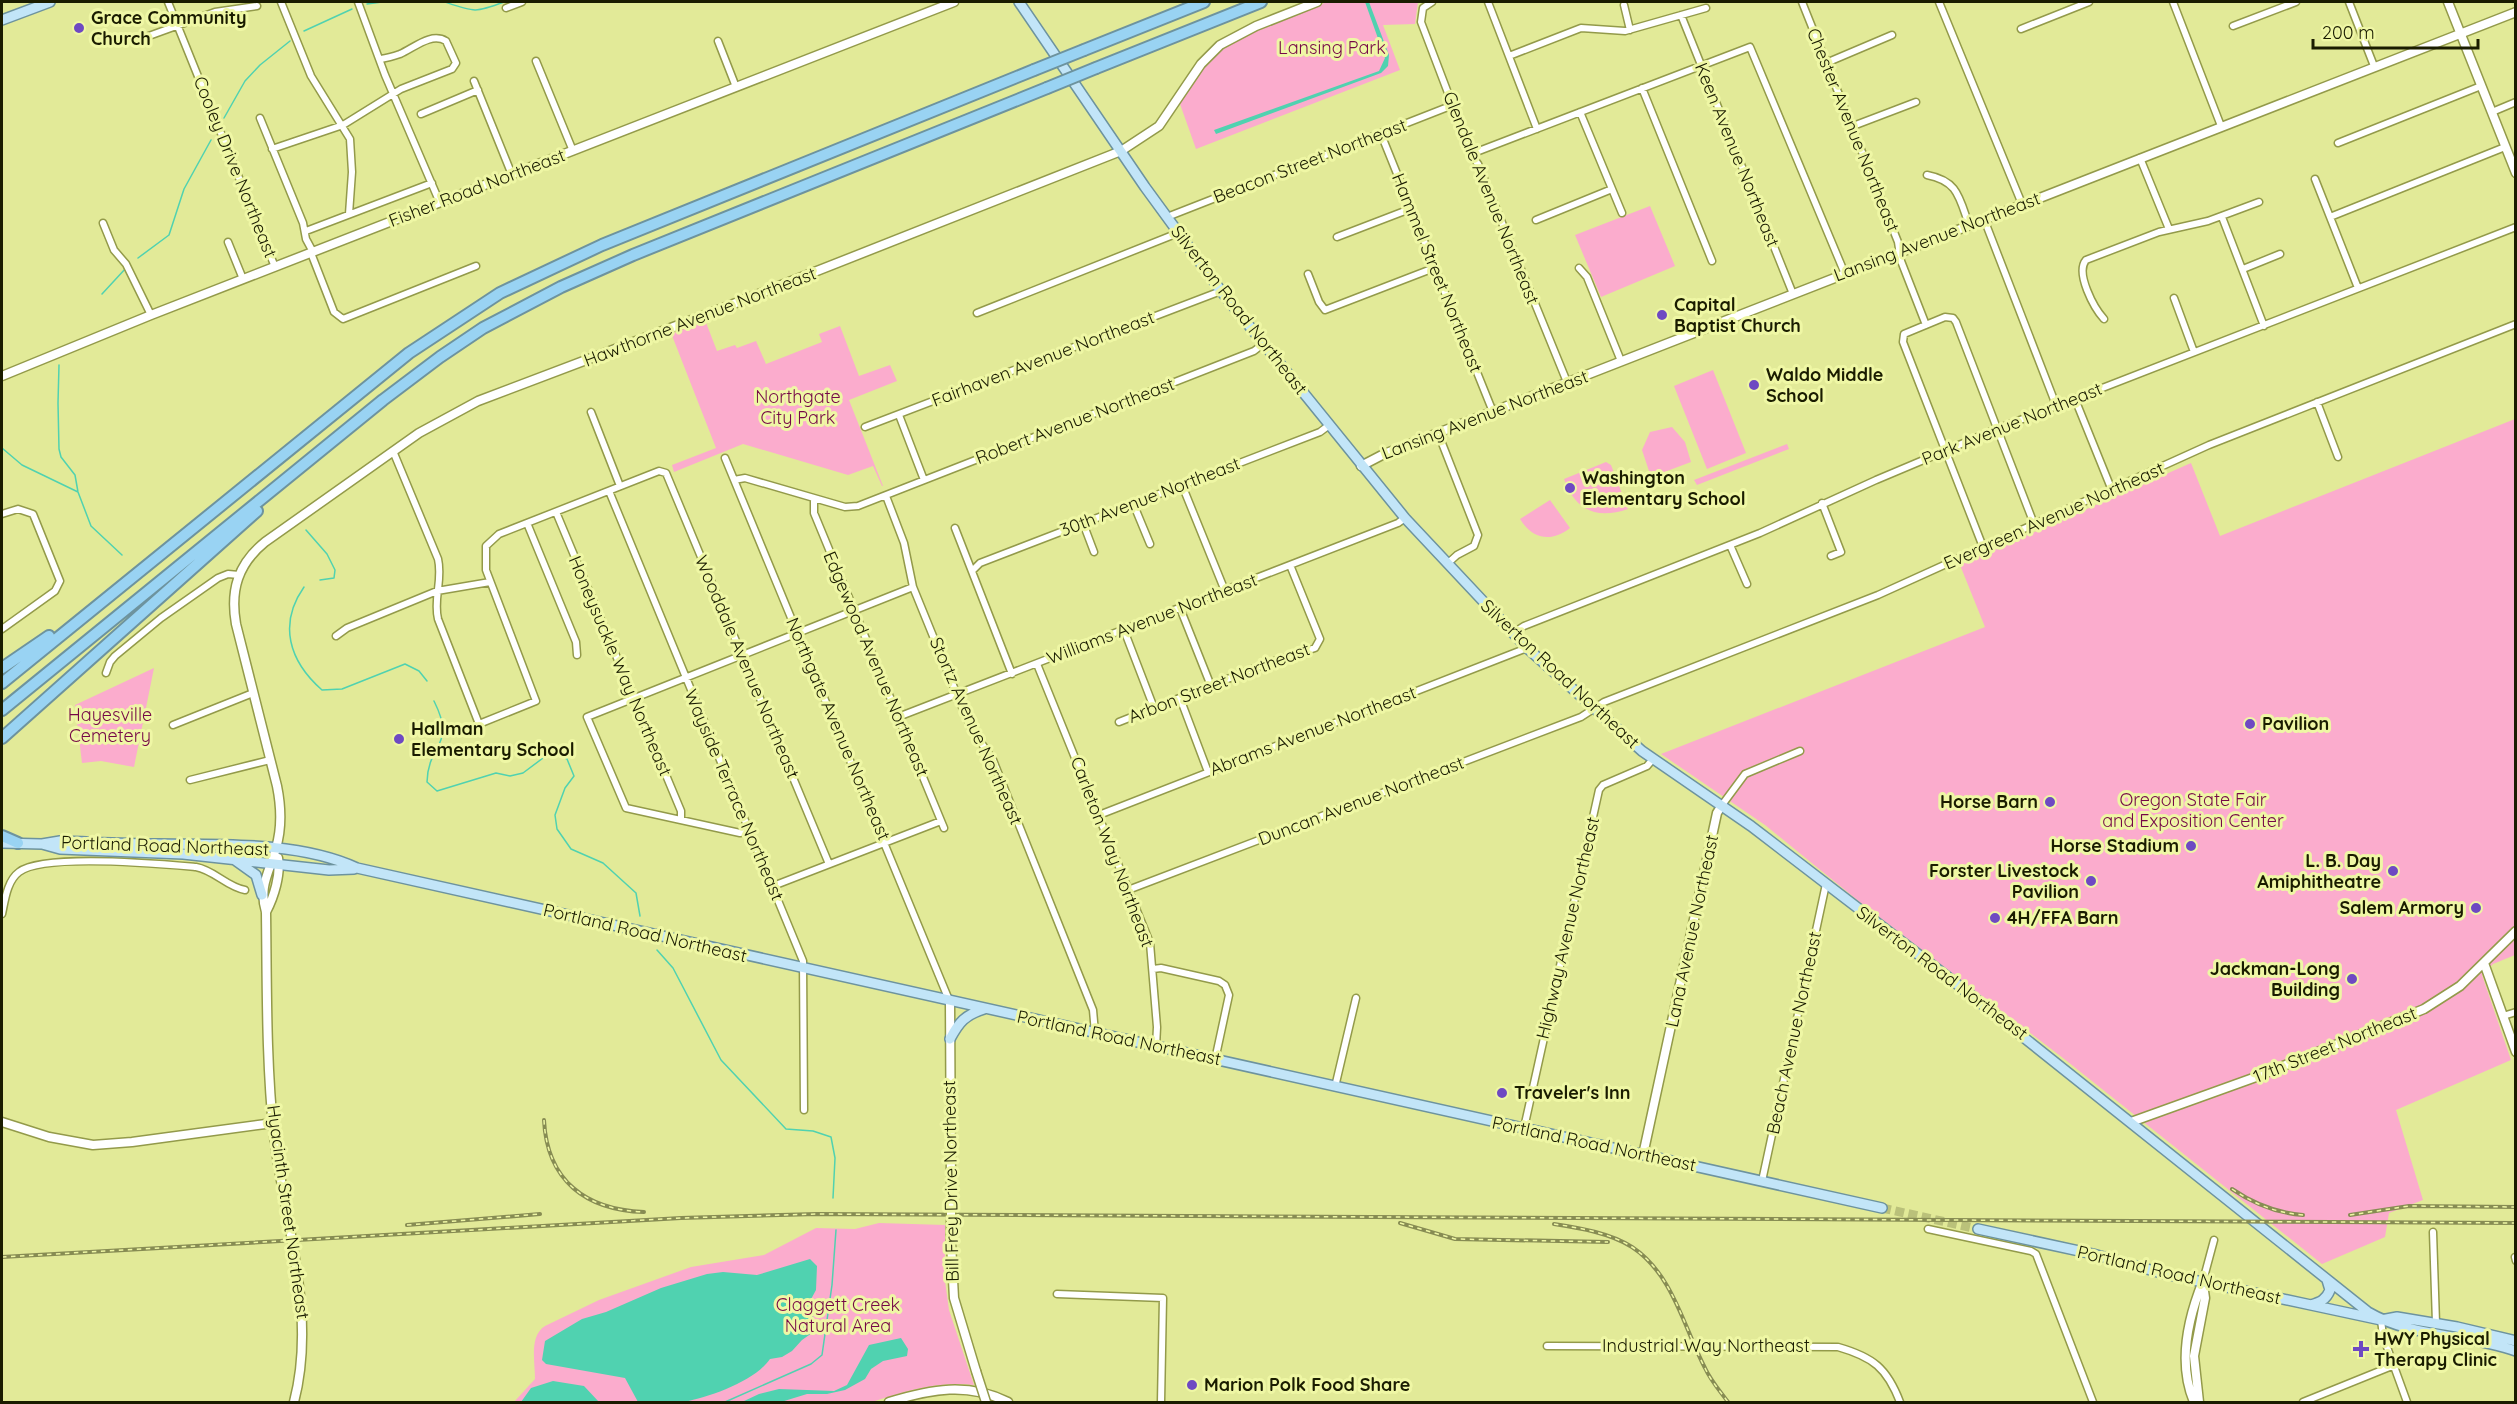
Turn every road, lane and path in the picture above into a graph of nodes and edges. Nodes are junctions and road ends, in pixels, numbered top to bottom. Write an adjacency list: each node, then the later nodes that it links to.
1 (50, 2): 26 (main road)
2 (168, 2): 27 (street, Cooley Drive Northeast)
3 (281, 2): 54 (street)
4 (358, 2): 36 (street)
5 (522, 2): 22 (street)
6 (954, 2): 43 (street, Fisher Road Northeast)
7 (1019, 2): 63 (main road, Silverton Road Northeast)
8 (1204, 2): 165 (highway, bridge)
9 (1261, 2): 119 (highway, bridge)
10 (1317, 2): 63 (street, Hawthorne Avenue Northeast)
11 (1432, 2): 49 (street, Glendale Avenue Northeast)
12 (1488, 2): 35 (street)
13 (1802, 2): 38 (street, Chester Avenue Northeast)
14 (1939, 2): 74 (street)
15 (2090, 2): 29 (street)
16 (2173, 2): 56 (street)
17 (2296, 2): 28 (street)
18 (2349, 2): 40 (street)
19 (2448, 2): 31 (street)
20 (1624, 5): 30 (street)
21 (257, 6): 27 (street)
22 (507, 8)
23 (1706, 8): 25 (street)
24 (2516, 12): 31 (street, Lansing Avenue Northeast)
25 (1681, 15): 30 (street); 39 (street, Keen Avenue Northeast)
26 (2, 21)
27 (177, 26): 33 (street); 96 (street, Cooley Drive Northeast)
28 (2233, 26)
29 (2021, 29)
30 (1630, 30): 35 (street)
31 (2460, 33): 40 (street, Lansing Avenue Northeast); 42 (street)
32 (1892, 35): 38 (street)
33 (146, 37)
34 (718, 41): 43 (street)
35 (1509, 56): 57 (street)
36 (381, 60): 46 (street); 46 (street)
37 (536, 61): 62 (street)
38 (1826, 63): 55 (street, Chester Avenue Northeast)
39 (1701, 66): 44 (street); 101 (street); 105 (street, Keen Avenue Northeast)
40 (2374, 66): 56 (street, Lansing Avenue Northeast)
41 (474, 81): 45 (street)
42 (2481, 86): 51 (street); 59 (street)
43 (736, 87): 62 (street, Fisher Road Northeast)
44 (1642, 88): 50 (street); 94 (street)
45 (478, 90): 52 (street); 67 (street)
46 (394, 94): 54 (street); 70 (street)
47 (1916, 102): 55 (street)
48 (2516, 102): 51 (street)
49 (1452, 105): 58 (street, Beacon Street Northeast); 64 (street, Glendale Avenue Northeast)
50 (1580, 112): 57 (street); 71 (street)
51 (2492, 112): 60 (street)
52 (421, 114)
53 (260, 118): 61 (street)
54 (343, 125): 61 (street); 77 (street)
55 (1853, 126): 92 (street, Chester Avenue Northeast)
56 (2221, 126): 65 (street, Lansing Avenue Northeast)
57 (1537, 129): 64 (street)
58 (1381, 134): 75 (street, Hammel Street Northeast); 78 (street, Beacon Street Northeast)
59 (2338, 143)
60 (2505, 147): 66 (street); 80 (street)
61 (272, 149): 87 (street)
62 (573, 151): 67 (street, Fisher Road Northeast)
63 (1121, 151): 78 (main road, Silverton Road Northeast); 130 (street, Hawthorne Avenue Northeast)
64 (1471, 154): 117 (street, Glendale Avenue Northeast)
65 (2140, 158): 74 (street, Lansing Avenue Northeast); 86 (street)
66 (2516, 172)
67 (512, 175): 73 (street, Fisher Road Northeast)
68 (1927, 175): 84 (street)
69 (2315, 179): 80 (street)
70 (432, 183): 73 (street); 77 (street)
71 (1612, 189): 76 (street); 82 (street)
72 (2259, 202): 79 (street)
73 (440, 203): 91 (street, Fisher Road Northeast)
74 (2022, 204): 81 (street, Lansing Avenue Northeast)
75 (1410, 209): 89 (street); 97 (street, Hammel Street Northeast)
76 (1622, 213)
77 (349, 214): 87 (street)
78 (1167, 217): 88 (main road, Silverton Road Northeast)
79 (2222, 217): 86 (street); 99 (street)
80 (2330, 217): 103 (street)
81 (1984, 219): 84 (street, Lansing Avenue Northeast); 121 (street)
82 (1536, 220)
83 (103, 223): 108 (street)
84 (1969, 225): 92 (street, Lansing Avenue Northeast)
85 (2516, 227): 103 (street, Park Avenue Northeast)
86 (2169, 229): 109 (street)
87 (306, 231): 91 (street)
88 (1178, 233): 104 (main road, Silverton Road Northeast); 107 (street)
89 (1337, 237)
90 (228, 242): 102 (street)
91 (312, 252): 95 (street); 96 (street, Fisher Road Northeast)
92 (1900, 252): 101 (street, Lansing Avenue Northeast); 111 (street, Chester Avenue Northeast)
93 (2280, 255): 99 (street)
94 (1712, 261)
95 (476, 266)
96 (275, 267): 102 (street, Fisher Road Northeast)
97 (1434, 268): 100 (street); 123 (street, Hammel Street Northeast)
98 (1580, 268): 115 (street)
99 (2243, 269): 112 (street)
100 (1308, 274)
101 (1845, 274): 105 (street, Lansing Avenue Northeast)
102 (243, 279): 108 (street, Fisher Road Northeast)
103 (2358, 288): 112 (street, Park Avenue Northeast)
104 (1221, 291): 113 (main road, Silverton Road Northeast); 124 (street, Fairhaven Avenue Northeast)
105 (1793, 294): 115 (street, Lansing Avenue Northeast)
106 (2174, 298): 114 (street)
107 (977, 313)
108 (151, 315): 116 (street, Fisher Road Northeast)
109 (2104, 319)
110 (2516, 324): 120 (street, Evergreen Avenue Northeast)
111 (1926, 325): 127 (street); 129 (street)
112 (2264, 326): 114 (street, Park Avenue Northeast)
113 (1263, 344): 125 (main road, Silverton Road Northeast); 135 (street, Robert Avenue Northeast)
114 (2194, 352): 118 (street, Park Avenue Northeast)
115 (1621, 361): 117 (street, Lansing Avenue Northeast)
116 (2, 376)
117 (1567, 382): 123 (street, Lansing Avenue Northeast)
118 (2075, 399): 121 (street, Park Avenue Northeast); 138 (street)
119 (383, 400): 172 (highway); 195 (highway)
120 (2317, 402): 131 (street); 138 (street, Evergreen Avenue Northeast)
121 (2056, 405): 127 (street, Park Avenue Northeast)
122 (591, 412): 137 (street)
123 (1493, 412): 128 (street, Lansing Avenue Northeast)
124 (899, 416): 126 (street, Fairhaven Avenue Northeast); 135 (street)
125 (1328, 426): 133 (main road, Silverton Road Northeast); 136 (street, 30th Avenue Northeast)
126 (865, 427)
127 (1997, 429): 129 (street, Park Avenue Northeast); 149 (street)
128 (1438, 433): 133 (street, Lansing Avenue Northeast); 156 (street)
129 (1944, 450): 143 (street, Park Avenue Northeast); 153 (street)
130 (393, 451): 159 (street, Hawthorne Avenue Northeast); 163 (street)
131 (2338, 457)
132 (725, 458): 134 (street, Northgate Avenue Northeast)
133 (1361, 466): 146 (main road, Silverton Road Northeast)
134 (734, 480): 141 (street, Robert Avenue Northeast); 170 (street, Northgate Avenue Northeast)
135 (924, 480): 140 (street, Robert Avenue Northeast)
136 (1182, 485): 142 (street, 30th Avenue Northeast); 164 (street)
137 (620, 486): 139 (street); 175 (street, Wooddale Avenue Northeast)
138 (2111, 488): 149 (street, Evergreen Avenue Northeast)
139 (609, 491): 144 (street); 181 (street, Wayside Terrace Northeast)
140 (885, 496): 141 (street, Robert Avenue Northeast); 162 (street, Stortz Avenue Northeast)
141 (814, 500): 167 (street, Edgewood Avenue Northeast)
142 (1133, 503): 148 (street, 30th Avenue Northeast); 151 (street)
143 (1822, 503): 152 (street, Park Avenue Northeast); 155 (street)
144 (556, 512): 147 (street); 186 (street, Honeysuckle Way Northeast)
145 (2, 514): 168 (street)
146 (1405, 518): 156 (main road, Silverton Road Northeast); 157 (street, Williams Avenue Northeast)
147 (527, 523): 160 (street); 176 (street)
148 (1083, 523): 154 (street); 158 (street, 30th Avenue Northeast)
149 (2034, 524): 153 (street, Evergreen Avenue Northeast)
150 (955, 528): 158 (street)
151 (1150, 544)
152 (1730, 545): 161 (street); 171 (street, Park Avenue Northeast)
153 (1983, 547): 189 (street, Evergreen Avenue Northeast)
154 (1094, 552)
155 (1831, 556)
156 (1447, 564): 171 (main road, Silverton Road Northeast)
157 (1290, 565): 164 (street, Williams Avenue Northeast); 183 (street, Arbon Street Northeast)
158 (973, 570): 180 (street)
159 (239, 575): 179 (street); 184 (street, Hyacinth Street Northeast)
160 (490, 582): 163 (street); 163 (street)
161 (1747, 584)
162 (913, 587): 167 (street); 185 (street, Stortz Avenue Northeast)
163 (437, 591): 173 (street)
164 (1225, 591): 166 (street, Williams Avenue Northeast)
165 (102, 601): 178 (highway); 182 (highway)
166 (1180, 608): 169 (street, Williams Avenue Northeast); 183 (street)
167 (853, 611): 170 (street); 191 (street, Edgewood Avenue Northeast)
168 (2, 629)
169 (1124, 630): 177 (street, Williams Avenue Northeast); 188 (street)
170 (797, 633): 175 (street); 210 (street, Northgate Avenue Northeast)
171 (1513, 633): 174 (main road, Silverton Road Northeast)
172 (93, 636): 190 (highway); 192 (highway)
173 (336, 636)
174 (1527, 648): 189 (main road, Silverton Road Northeast); 199 (street, Abrams Avenue Northeast)
175 (742, 654): 181 (street); 215 (street, Wooddale Avenue Northeast)
176 (577, 655)
177 (1037, 664): 180 (street, Williams Avenue Northeast); 202 (street, Carleton Way Northeast)
178 (2, 668)
179 (106, 673)
180 (1012, 674): 185 (street, Williams Avenue Northeast)
181 (685, 677): 186 (street); 206 (street, Wayside Terrace Northeast)
182 (2, 683)
183 (1211, 686): 187 (street, Arbon Street Northeast)
184 (254, 693): 194 (street); 198 (street, Hyacinth Street Northeast)
185 (957, 695): 191 (street, Williams Avenue Northeast); 233 (street, Stortz Avenue Northeast)
186 (633, 698): 203 (street, Honeysuckle Way Northeast); 203 (street)
187 (1180, 698): 188 (street, Arbon Street Northeast); 199 (street)
188 (1154, 708): 193 (street, Arbon Street Northeast)
189 (1593, 709): 197 (main road, Silverton Road Northeast); 220 (street, Duncan Avenue Northeast)
190 (2, 710)
191 (898, 717): 204 (street, Edgewood Avenue Northeast)
192 (2, 718)
193 (1119, 722)
194 (173, 725)
195 (2, 738)
196 (1800, 751): 201 (street, Lana Avenue Northeast)
197 (1653, 759): 201 (main road, Silverton Road Northeast); 243 (street, Highway Avenue Northeast)
198 (270, 760): 200 (street); 212 (street, Hyacinth Street Northeast)
199 (1208, 772): 202 (street, Abrams Avenue Northeast)
200 (190, 780)
201 (1722, 805): 217 (main road, Silverton Road Northeast); 244 (street, Lana Avenue Northeast)
202 (1099, 815): 220 (street, Carleton Way Northeast)
203 (681, 820): 206 (street)
204 (941, 821): 205 (street, Edgewood Avenue Northeast); 210 (street)
205 (944, 828)
206 (750, 831): 218 (street, Wayside Terrace Northeast)
207 (2, 836): 209 (highway)
208 (2, 843): 209 (main road, Portland Road Northeast)
209 (18, 843): 211 (main road, Portland Road Northeast)
210 (885, 843): 215 (street); 229 (street, Northgate Avenue Northeast)
211 (42, 844): 212 (main road, Portland Road Northeast); 213 (main road, Portland Road Northeast)
212 (276, 849): 214 (street, Hyacinth Street Northeast); 216 (main road, Portland Road Northeast)
213 (233, 859): 214 (main road, Portland Road Northeast); 221 (main road)
214 (274, 863): 216 (main road, Portland Road Northeast); 221 (street, Hyacinth Street Northeast); 222 (street, Hyacinth Street Northeast)
215 (829, 864): 218 (street)
216 (357, 868): 226 (main road, Portland Road Northeast)
217 (1826, 884): 241 (main road, Silverton Road Northeast); 245 (street, Beach Avenue Northeast)
218 (773, 886): 226 (street, Wayside Terrace Northeast)
219 (245, 890): 223 (street)
220 (1128, 890): 227 (street, Carleton Way Northeast)
221 (262, 895): 222 (street, Hyacinth Street Northeast)
222 (266, 912): 242 (street, Hyacinth Street Northeast)
223 (2, 914)
224 (2516, 931): 225 (street, 17th Street Northeast)
225 (2484, 963): 232 (street); 241 (street, 17th Street Northeast)
226 (805, 969): 229 (main road, Portland Road Northeast); 239 (street, Wayside Terrace Northeast)
227 (1153, 969): 235 (street, Carleton Way Northeast); 237 (street)
228 (1356, 998): 238 (street)
229 (950, 1001): 230 (main road, Portland Road Northeast); 234 (street, Bill Frey Drive Northeast)
230 (985, 1009): 233 (main road, Portland Road Northeast); 234 (main road)
231 (2516, 1012): 232 (street)
232 (2503, 1016): 236 (street)
233 (1095, 1033): 235 (main road, Portland Road Northeast)
234 (950, 1039): 263 (street, Bill Frey Drive Northeast, bridge)
235 (1156, 1047): 237 (main road, Portland Road Northeast)
236 (2516, 1052)
237 (1215, 1060): 238 (main road, Portland Road Northeast)
238 (1335, 1087): 243 (main road, Portland Road Northeast)
239 (804, 1110)
240 (2, 1122): 242 (street)
241 (2131, 1122): 251 (main road, Silverton Road Northeast)
242 (273, 1123): 261 (street, Hyacinth Street Northeast)
243 (1524, 1128): 244 (main road, Portland Road Northeast)
244 (1642, 1155): 245 (main road, Portland Road Northeast)
245 (1762, 1181): 246 (main road, Portland Road Northeast)
246 (1882, 1208)
247 (1978, 1228): 252 (main road, Portland Road Northeast)
248 (1928, 1229): 267 (street)
249 (2433, 1232): 256 (street)
250 (2214, 1240): 252 (street)
251 (2326, 1279): 254 (main road); 255 (main road, Silverton Road Northeast)
252 (2203, 1281): 254 (main road, Portland Road Northeast); 268 (street); 269 (street)
253 (1057, 1294): 265 (street)
254 (2311, 1305): 255 (main road, Portland Road Northeast)
255 (2381, 1320): 256 (main road); 258 (main road); 259 (street)
256 (2436, 1323): 258 (main road)
257 (1547, 1346): 266 (street, Industrial Way Northeast)
258 (2515, 1347)
259 (2392, 1366): 260 (street); 271 (street)
260 (2311, 1401): 270 (street)
261 (294, 1402)
262 (889, 1402): 264 (street)
263 (986, 1402)
264 (1008, 1402)
265 (1161, 1402)
266 (1900, 1402)
267 (2093, 1402)
268 (2194, 1402)
269 (2199, 1402)
270 (2303, 1402)
271 (2407, 1402)

